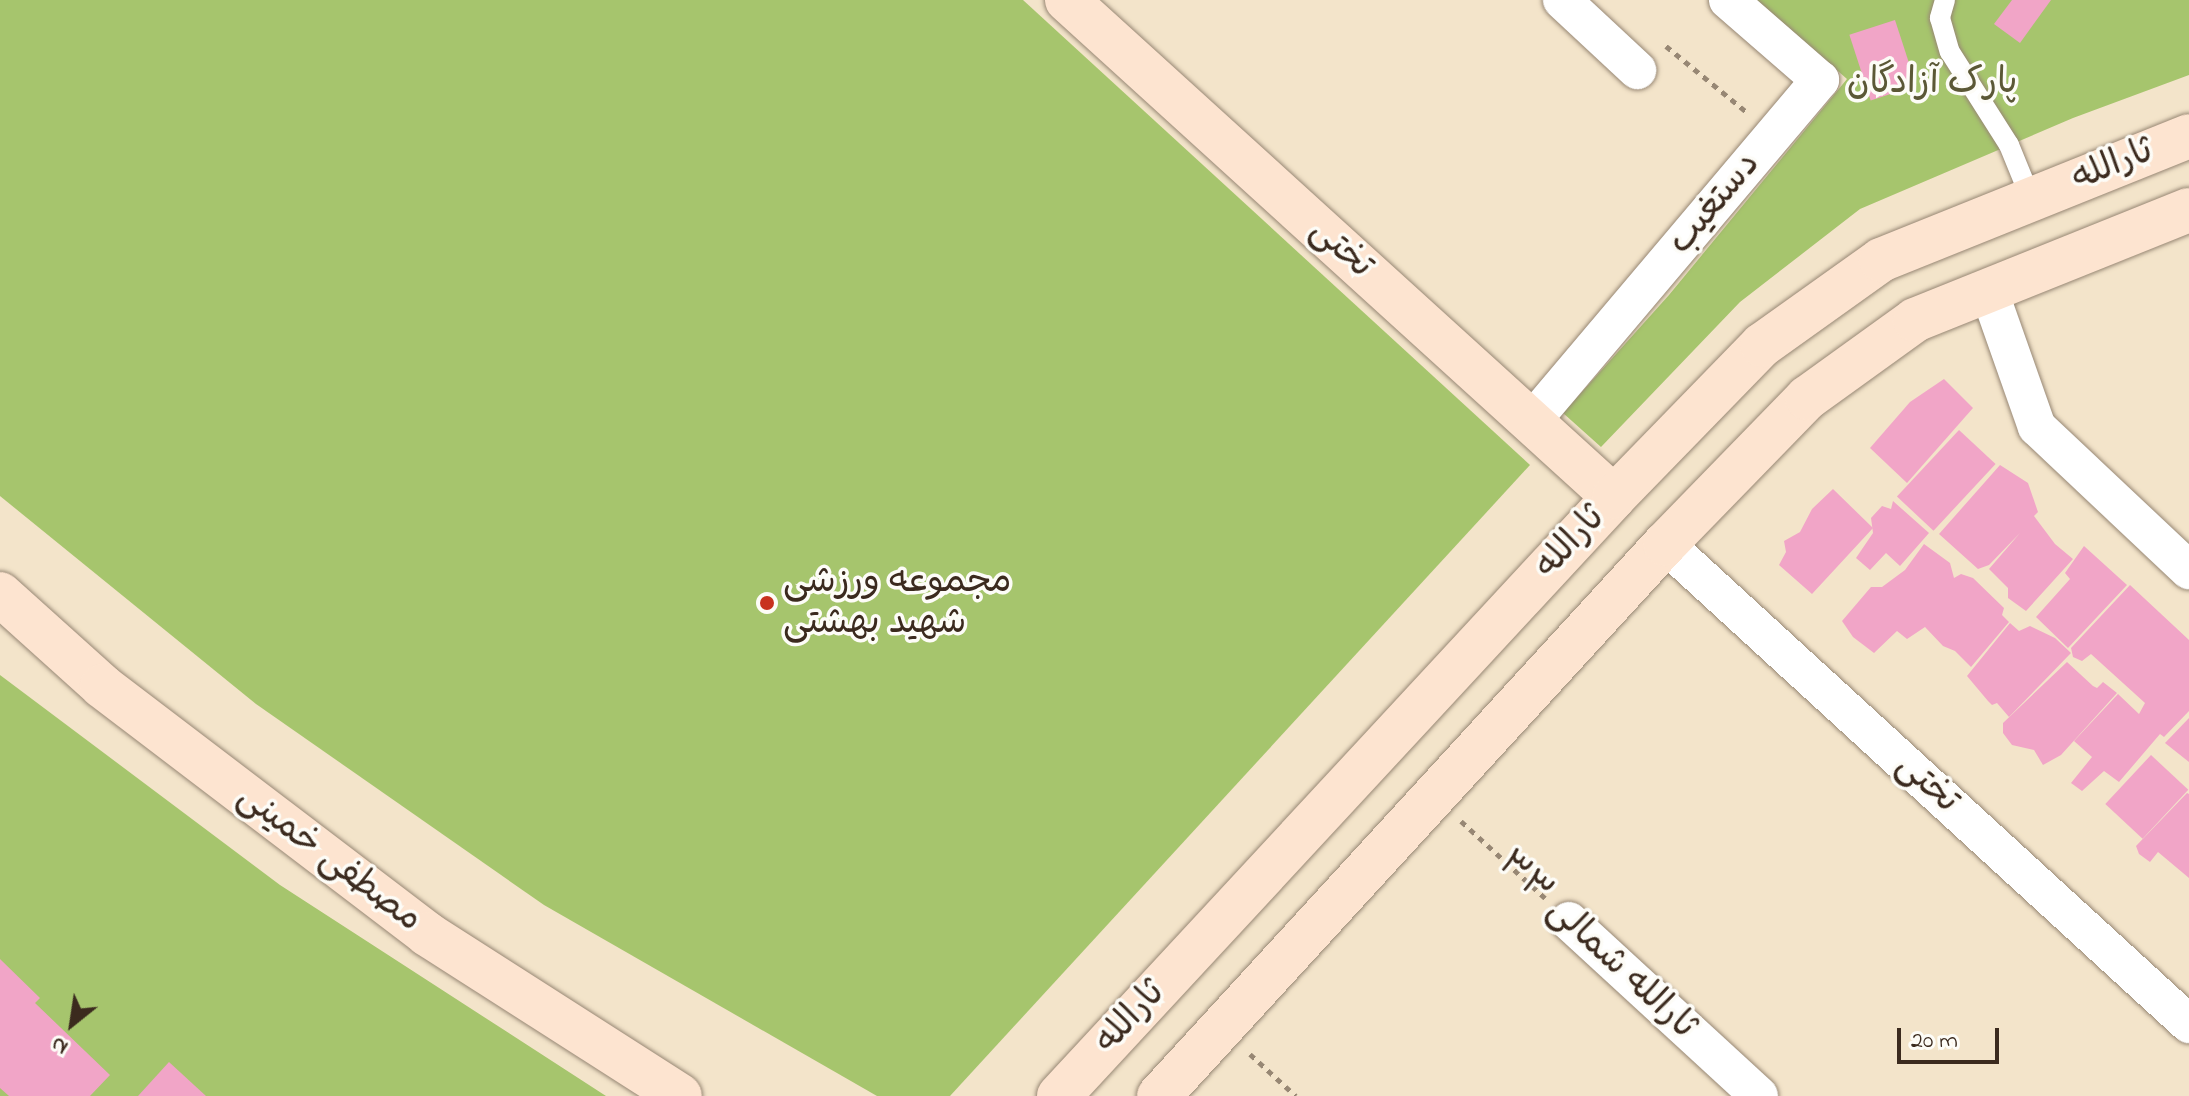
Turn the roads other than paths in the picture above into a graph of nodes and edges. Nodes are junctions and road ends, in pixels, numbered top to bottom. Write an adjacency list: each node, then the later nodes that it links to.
1 (1067, 0): 10 (main road, تختی)
2 (1562, 0): 5 (street)
3 (1728, 0): 10 (street, دستغیب)
4 (1945, 0): 7 (lane)
5 (1637, 70)
6 (2189, 136): 7 (main road, ثارالله)
7 (2031, 199): 11 (main road, ثارالله)
8 (2189, 210): 9 (main road, ثارالله)
9 (1989, 291): 12 (main road, ثارالله); 13 (street)
10 (1531, 422): 11 (main road, تختی)
11 (1614, 497): 18 (main road, ثارالله)
12 (1665, 544): 16 (street, تختی); 19 (main road, ثارالله)
13 (2189, 570)
14 (0, 594): 17 (main road, مصطفی خمینی)
15 (1569, 921): 20 (street, ثارالله شمالی ۳۳)
16 (2189, 1024)
17 (680, 1096)
18 (1059, 1096)
19 (1159, 1096)
20 (1759, 1096)

